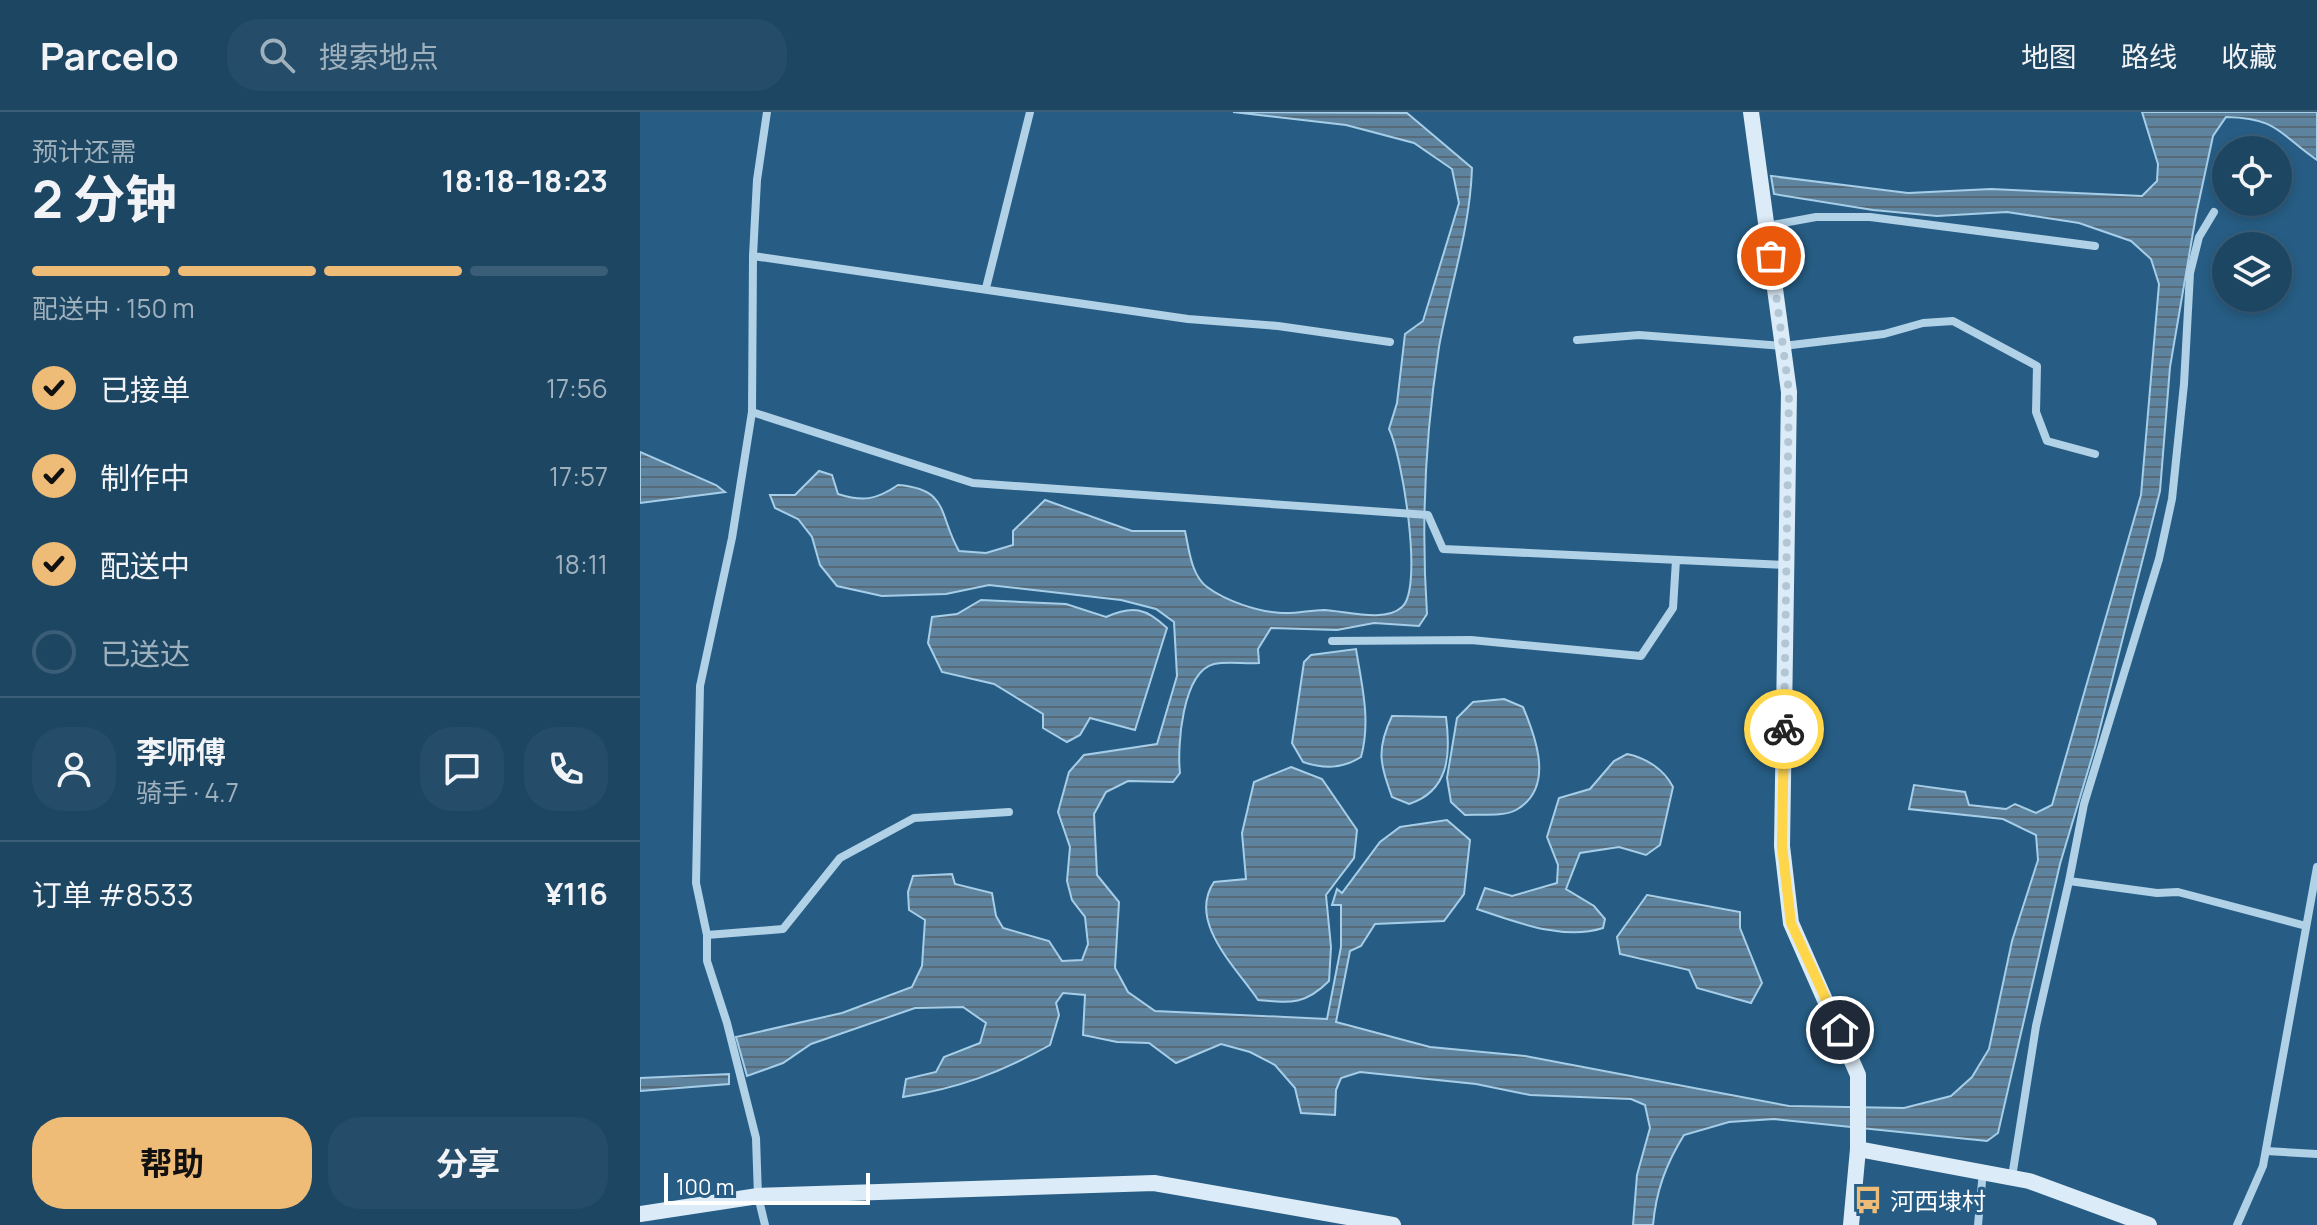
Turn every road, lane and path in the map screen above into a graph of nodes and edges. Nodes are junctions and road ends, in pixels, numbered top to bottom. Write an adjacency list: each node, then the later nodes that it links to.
1 (767, 112): 7 (street)
2 (1030, 112): 8 (street)
3 (1751, 112): 5 (street)
4 (2212, 215): 19 (street)
5 (1766, 226): 6 (street); 11 (street)
6 (2095, 246)
7 (753, 256): 8 (street); 12 (street)
8 (986, 288): 10 (street)
9 (1577, 340): 11 (street)
10 (1390, 342)
11 (1783, 346): 13 (street); 15 (street)
12 (752, 412): 14 (street); 21 (street)
13 (2095, 454)
14 (1676, 560): 15 (street); 16 (street)
15 (1786, 565): 22 (street)
16 (1332, 641)
17 (1009, 812): 21 (street)
18 (2317, 867): 20 (street)
19 (2069, 881): 20 (street); 26 (street)
20 (2306, 926): 23 (street)
21 (707, 935): 27 (street)
22 (1858, 1142): 25 (street); 31 (street)
23 (2266, 1151): 24 (street); 34 (street)
24 (2317, 1154)
25 (1983, 1171): 26 (street); 32 (street)
26 (2012, 1177): 33 (street)
27 (758, 1196): 28 (street); 29 (street); 30 (street)
28 (640, 1214)
29 (765, 1225)
30 (1393, 1225)
31 (1851, 1225)
32 (1978, 1225)
33 (2149, 1225)
34 (2237, 1225)

